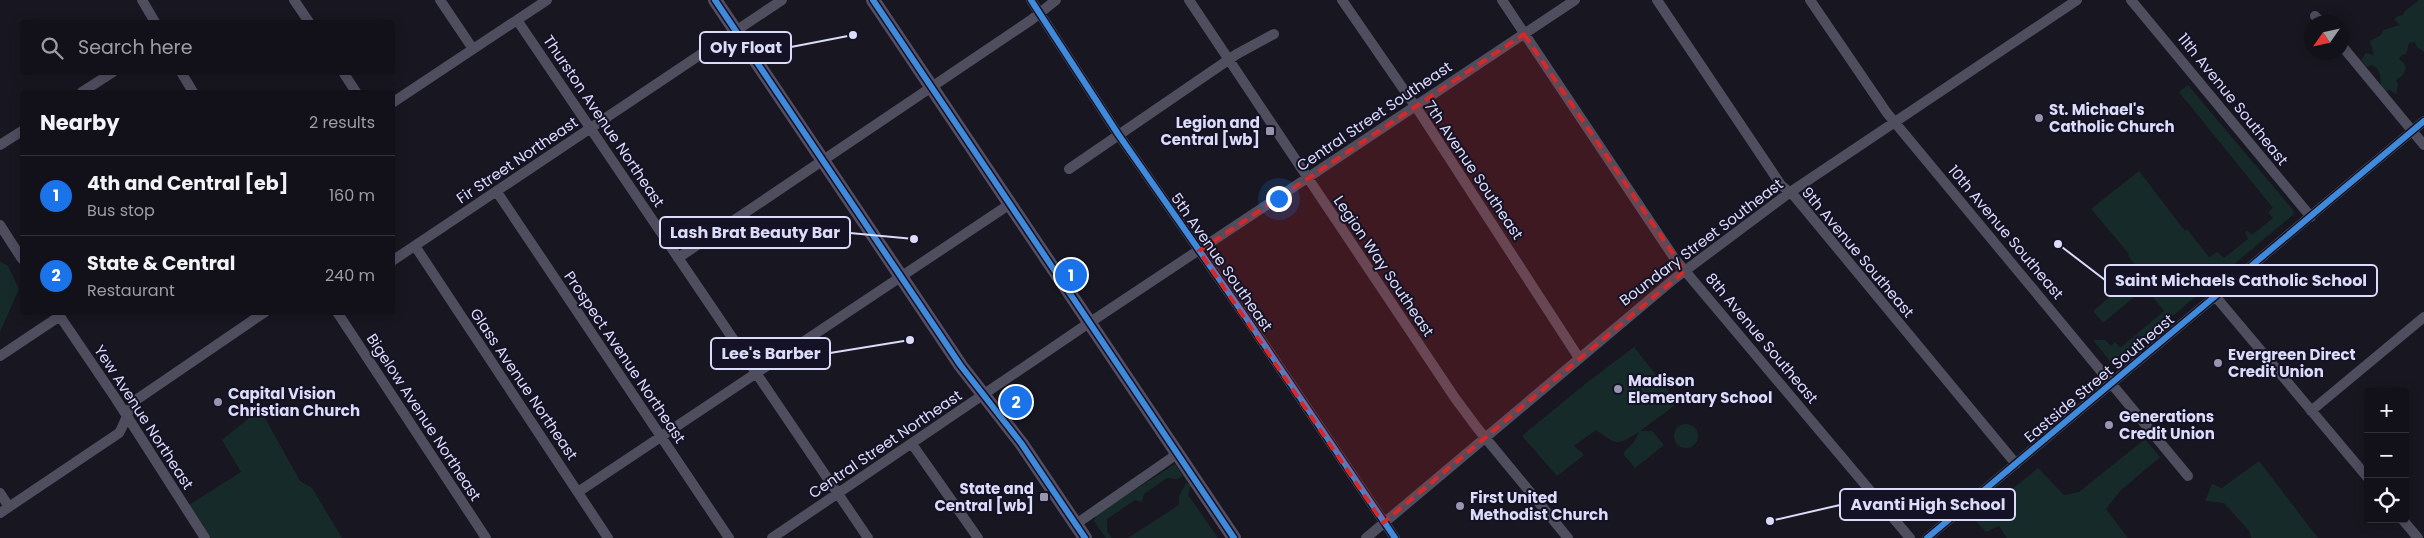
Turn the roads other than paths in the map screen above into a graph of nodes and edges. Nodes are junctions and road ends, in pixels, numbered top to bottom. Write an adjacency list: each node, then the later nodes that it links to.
1 (142, 0): 19 (street)
2 (294, 0): 20 (street)
3 (440, 0): 25 (street)
4 (547, 0): 21 (street)
5 (715, 0): 22 (main road)
6 (782, 0): 22 (street, Fir Street Northeast)
7 (873, 0): 31 (main road)
8 (1031, 0): 18 (street, 5th Avenue Southeast)
9 (1056, 0): 18 (street)
10 (1189, 0): 27 (street, Legion Way Southeast)
11 (1342, 0): 36 (street, 7th Avenue Southeast)
12 (1502, 0): 24 (street, 8th Avenue Southeast)
13 (1575, 0): 24 (street, Central Street Southeast)
14 (1657, 0): 49 (street, 9th Avenue Southeast)
15 (1810, 0): 38 (street, 10th Avenue Southeast)
16 (2077, 0): 38 (street, Boundary Street Southeast)
17 (2131, 0): 51 (street, 11th Avenue Southeast)
18 (1040, 13): 31 (street); 42 (street, 5th Avenue Southeast)
19 (153, 20)
20 (308, 20)
21 (517, 20): 25 (street); 39 (street, Thurston Avenue Northeast)
22 (736, 31): 39 (street, Fir Street Northeast); 45 (main road)
23 (1274, 34): 27 (street)
24 (1524, 34): 36 (street, Central Street Southeast); 58 (street, 8th Avenue Southeast)
25 (473, 49): 35 (street)
26 (2349, 54): 40 (street)
27 (1228, 60): 42 (street); 47 (street, Legion Way Southeast)
28 (108, 75): 32 (street)
29 (183, 75): 33 (street)
30 (344, 75): 34 (street)
31 (931, 86): 45 (street); 50 (main road)
32 (85, 90)
33 (192, 90)
34 (355, 90)
35 (395, 101)
36 (1414, 108): 47 (street, Central Street Southeast); 68 (street, 7th Avenue Southeast)
37 (2424, 121): 40 (street, Eastside Street Southeast)
38 (1895, 122): 49 (street, Boundary Street Southeast); 70 (street, 10th Avenue Southeast)
39 (591, 129): 48 (street, Fir Street Northeast); 56 (street, Thurston Avenue Northeast)
40 (2412, 131): 44 (street); 51 (street, Eastside Street Southeast)
41 (20, 132): 43 (street)
42 (1118, 134): 46 (street); 54 (street, 5th Avenue Southeast)
43 (0, 145)
44 (2424, 145)
45 (822, 160): 56 (street); 59 (main road)
46 (1069, 169)
47 (1308, 179): 54 (street, Central Street Southeast); 75 (street, Legion Way Southeast)
48 (496, 192): 53 (street, Fir Street Northeast); 74 (street, Prospect Avenue Northeast)
49 (1790, 193): 58 (street, Boundary Street Southeast); 78 (street, 9th Avenue Southeast)
50 (1010, 204): 59 (street); 66 (main road)
51 (2311, 217): 60 (street, Eastside Street Southeast)
52 (0, 225): 55 (street)
53 (415, 246): 57 (street, Fir Street Northeast); 81 (street, Glass Avenue Northeast)
54 (1199, 251): 66 (street, Central Street Southeast); 86 (street, 5th Avenue Southeast)
55 (20, 257)
56 (678, 258): 69 (street, Thurston Avenue Northeast)
57 (395, 259)
58 (1685, 271): 68 (street, Boundary Street Southeast); 101 (street, 8th Avenue Southeast)
59 (901, 277): 69 (street); 71 (main road)
60 (2215, 296): 70 (street, Eastside Street Southeast); 72 (street)
61 (57, 315): 67 (street)
62 (59, 315): 73 (street, Yew Avenue Northeast)
63 (261, 315): 73 (street)
64 (340, 315): 90 (street, Bigelow Avenue Northeast)
65 (2424, 317): 72 (street)
66 (1090, 323): 71 (street, Central Street Northeast); 77 (main road)
67 (0, 356)
68 (1579, 358): 75 (street, Boundary Street Southeast)
69 (756, 374): 74 (street); 83 (street, Thurston Avenue Northeast)
70 (2112, 384): 78 (street, Eastside Street Southeast); 80 (street, 10th Avenue Southeast)
71 (984, 396): 76 (street, Central Street Northeast); 88 (main road)
72 (2311, 410): 79 (street)
73 (126, 416): 84 (street); 89 (street, Yew Avenue Northeast)
74 (661, 437): 81 (street); 92 (street, Prospect Avenue Northeast)
75 (1484, 437): 86 (street, Boundary Street Southeast); 100 (street, Legion Way Southeast)
76 (912, 444): 83 (street, Central Street Northeast); 95 (street)
77 (1177, 454): 88 (street); 97 (main road)
78 (2016, 464): 102 (street, Eastside Street Southeast)
79 (2364, 473)
80 (2188, 476)
81 (578, 492): 91 (street, Glass Avenue Northeast)
82 (0, 493): 84 (street)
83 (838, 494): 93 (street, Central Street Northeast); 94 (street, Thurston Avenue Northeast)
84 (9, 507): 85 (street)
85 (0, 513)
86 (1383, 523): 98 (street, Boundary Street Southeast); 99 (street, 5th Avenue Southeast)
87 (2405, 523): 103 (street)
88 (1076, 524): 96 (main road)
89 (201, 537)
90 (486, 538)
91 (608, 538)
92 (729, 538)
93 (772, 538)
94 (868, 538)
95 (978, 538)
96 (1085, 538)
97 (1234, 538)
98 (1366, 538)
99 (1394, 538)
100 (1568, 538)
101 (1910, 538)
102 (1927, 538)
103 (2418, 538)

